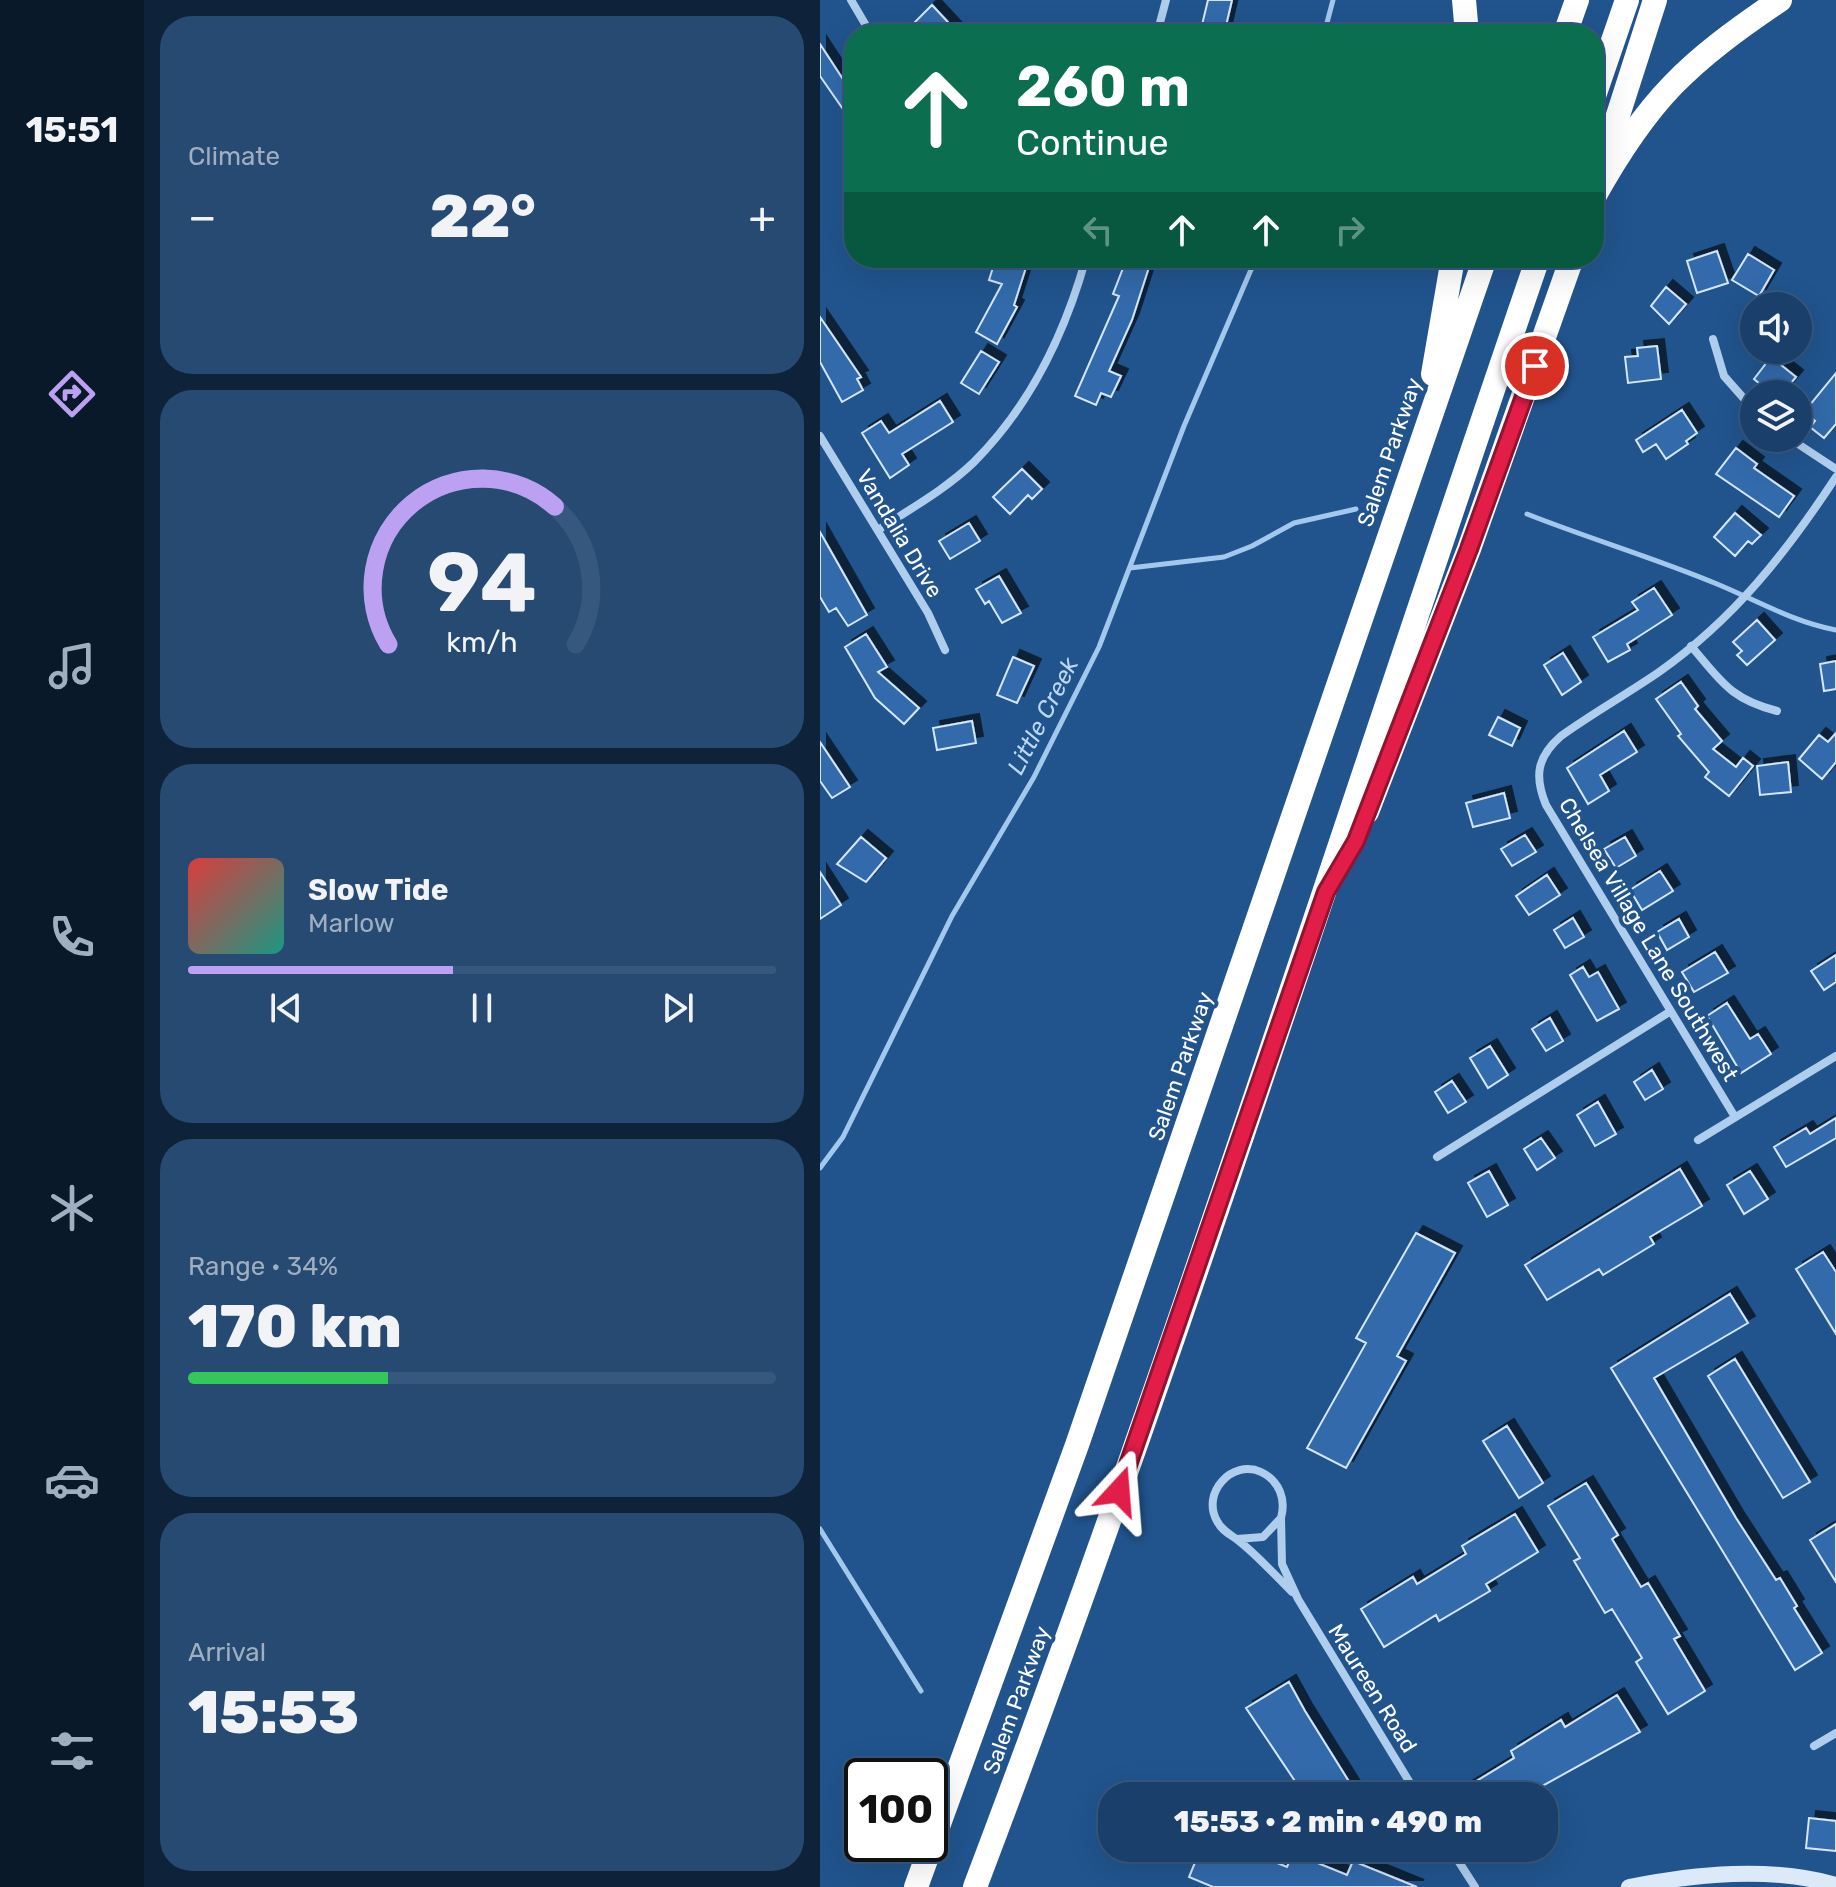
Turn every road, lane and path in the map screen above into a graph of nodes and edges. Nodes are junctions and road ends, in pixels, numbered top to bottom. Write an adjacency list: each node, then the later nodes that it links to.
1 (851, 0): 8 (street)
2 (1166, 0): 9 (street)
3 (1464, 0): 10 (highway)
4 (1577, 0): 11 (highway)
5 (1627, 0): 12 (highway)
6 (1655, 0): 13 (highway)
7 (1780, 0): 14 (highway)
8 (865, 24)
9 (1160, 24)
10 (1466, 24)
11 (1569, 24)
12 (1604, 67)
13 (1604, 160)
14 (1604, 180)
15 (1083, 268): 27 (street)
16 (1451, 268): 22 (highway)
17 (1481, 268): 22 (highway, Salem Parkway)
18 (1535, 268): 31 (highway, Salem Parkway)
19 (1568, 268): 31 (highway)
20 (1713, 339): 21 (street)
21 (1740, 394)
22 (1431, 408): 45 (highway, Salem Parkway)
23 (820, 436): 27 (street, Vandalia Drive)
24 (1810, 452): 25 (street)
25 (1836, 469)
26 (1836, 477): 28 (street, Chelsea Village Lane Southwest)
27 (878, 530): 29 (street, Vandalia Drive)
28 (1691, 646): 30 (street); 32 (street, Chelsea Village Lane Southwest)
29 (945, 650)
30 (1777, 711)
31 (1326, 892): 46 (highway, Salem Parkway)
32 (1671, 1011): 34 (street, Chelsea Village Lane Southwest); 36 (street)
33 (1836, 1056): 34 (street)
34 (1735, 1117): 35 (street)
35 (1698, 1140)
36 (1437, 1157)
37 (1281, 1518): 38 (street); 38 (street, Maureen Road); 39 (street, Maureen Road)
38 (1237, 1539): 39 (street, Maureen Road)
39 (1298, 1599): 42 (street, Maureen Road)
40 (1836, 1733): 41 (street)
41 (1814, 1746)
42 (1409, 1782)
43 (1459, 1862): 47 (street)
44 (1836, 1885): 48 (street)
45 (916, 1887)
46 (975, 1887)
47 (1475, 1887)
48 (1629, 1887)

